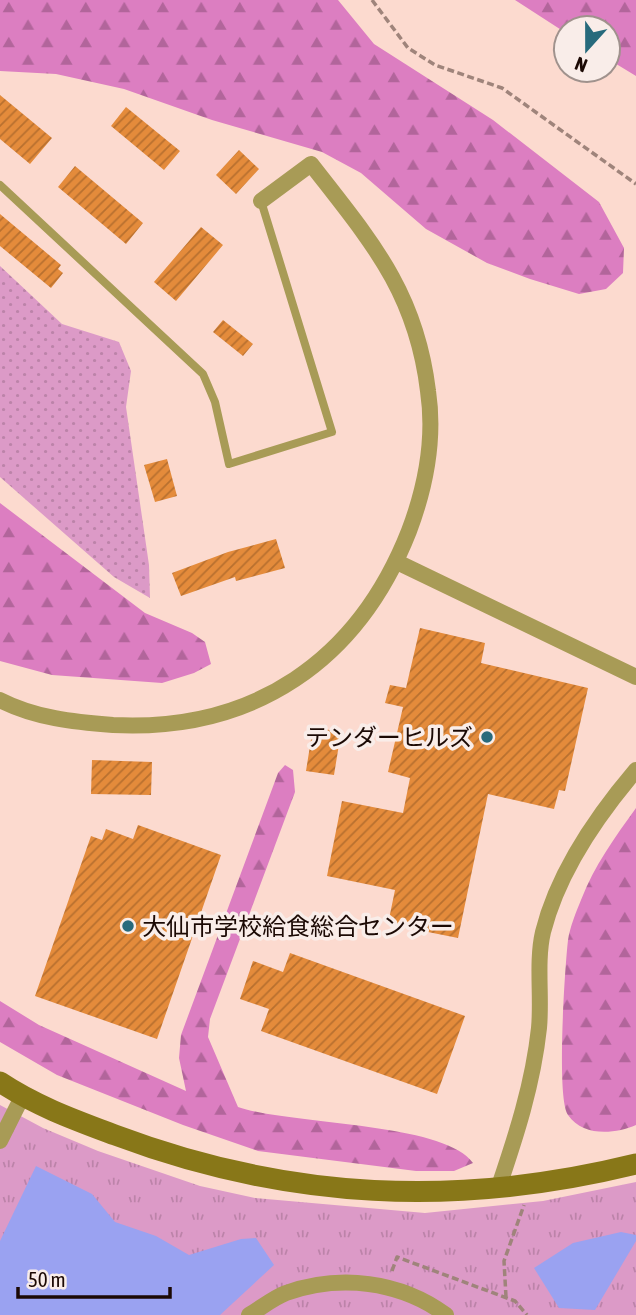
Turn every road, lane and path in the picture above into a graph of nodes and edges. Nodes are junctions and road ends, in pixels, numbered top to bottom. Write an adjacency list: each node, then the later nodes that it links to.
1 (372, 0): 2 (path)
2 (636, 184)
3 (0, 185): 4 (lane)
4 (261, 201): 5 (street)
5 (397, 562): 6 (street); 7 (street)
6 (636, 677)
7 (0, 700)
8 (636, 770): 14 (street)
9 (0, 1082): 10 (street)
10 (22, 1097): 11 (street); 14 (street)
11 (0, 1141)
12 (636, 1164): 13 (street)
13 (535, 1184): 14 (street); 16 (path)
14 (498, 1189)
15 (386, 1286): 16 (path); 17 (street); 18 (street)
16 (506, 1297): 19 (path)
17 (248, 1315)
18 (446, 1315)
19 (527, 1315)

